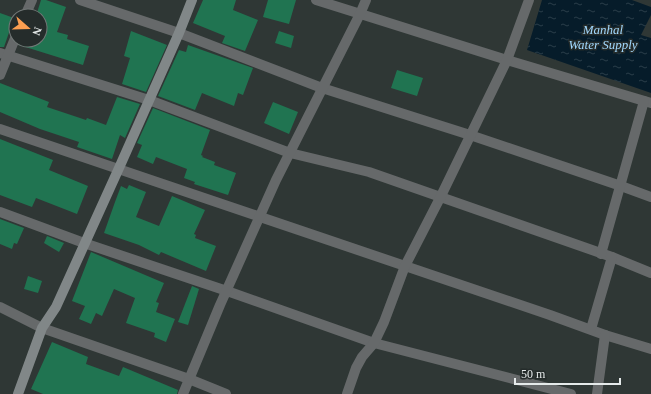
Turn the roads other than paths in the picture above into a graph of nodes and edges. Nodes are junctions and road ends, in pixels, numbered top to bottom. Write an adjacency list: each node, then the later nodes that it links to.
1 (80, 0): 7 (street)
2 (192, 0): 7 (street)
3 (316, 0): 6 (street)
4 (366, 0): 6 (street)
5 (529, 0): 9 (street)
6 (360, 14): 9 (street); 11 (street)
7 (179, 33): 11 (street); 12 (street)
8 (4, 54): 10 (street); 12 (street)
9 (507, 60): 13 (street); 15 (street)
10 (0, 75)
11 (322, 88): 15 (street); 16 (street)
12 (149, 100): 16 (street); 17 (street)
13 (648, 102): 18 (street)
14 (0, 129): 17 (street)
15 (470, 135): 18 (street); 20 (street)
16 (290, 153): 20 (street); 22 (street)
17 (119, 168): 22 (street); 23 (street)
18 (621, 186): 19 (street); 24 (street)
19 (651, 197)
20 (440, 198): 24 (street); 26 (street)
21 (0, 212): 23 (street)
22 (259, 217): 26 (street); 28 (street)
23 (84, 243): 28 (street); 30 (street)
24 (601, 254): 25 (street)
25 (612, 257): 27 (street); 31 (street)
26 (405, 266): 31 (street); 33 (street)
27 (651, 273)
28 (227, 291): 33 (street); 35 (street)
29 (0, 307): 30 (street)
30 (42, 328): 35 (street); 36 (street)
31 (591, 329): 32 (street)
32 (605, 335): 34 (street); 41 (street)
33 (374, 343): 39 (street); 40 (street)
34 (651, 349)
35 (189, 380): 37 (street); 38 (street)
36 (18, 394)
37 (183, 394)
38 (226, 394)
39 (346, 394)
40 (571, 394)
41 (597, 394)

